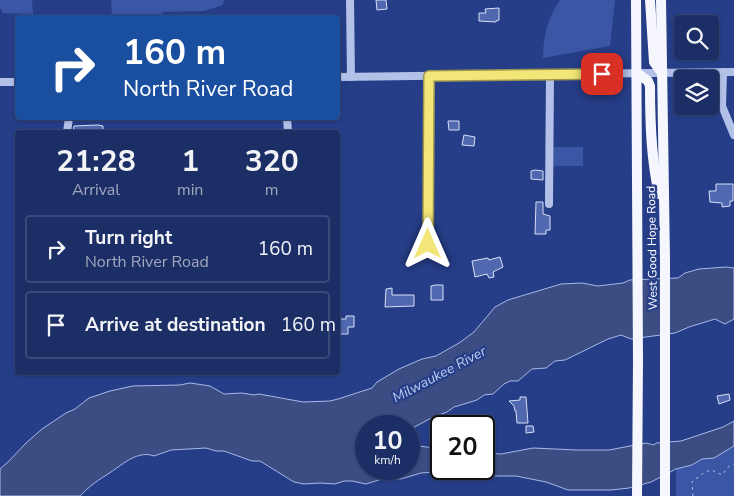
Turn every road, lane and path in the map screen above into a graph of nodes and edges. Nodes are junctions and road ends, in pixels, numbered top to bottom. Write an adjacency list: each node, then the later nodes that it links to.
1 (350, 0): 12 (street)
2 (636, 0): 7 (main road, West Good Hope Road)
3 (650, 0): 9 (main road)
4 (661, 0): 9 (main road, West Good Hope Road)
5 (723, 72): 6 (street); 9 (street); 15 (street)
6 (734, 72)
7 (637, 73): 8 (street); 9 (street); 17 (main road); 20 (main road, West Good Hope Road)
8 (550, 74): 10 (street); 16 (street)
9 (662, 74): 17 (main road, West Good Hope Road)
10 (429, 76): 12 (street); 18 (street)
11 (340, 77): 12 (street)
12 (351, 77)
13 (0, 82): 14 (street)
14 (15, 82)
15 (734, 135)
16 (549, 204)
17 (663, 209): 21 (main road, West Good Hope Road)
18 (428, 244)
19 (734, 464): 22 (path)
20 (637, 492)
21 (665, 496)
22 (693, 496)

